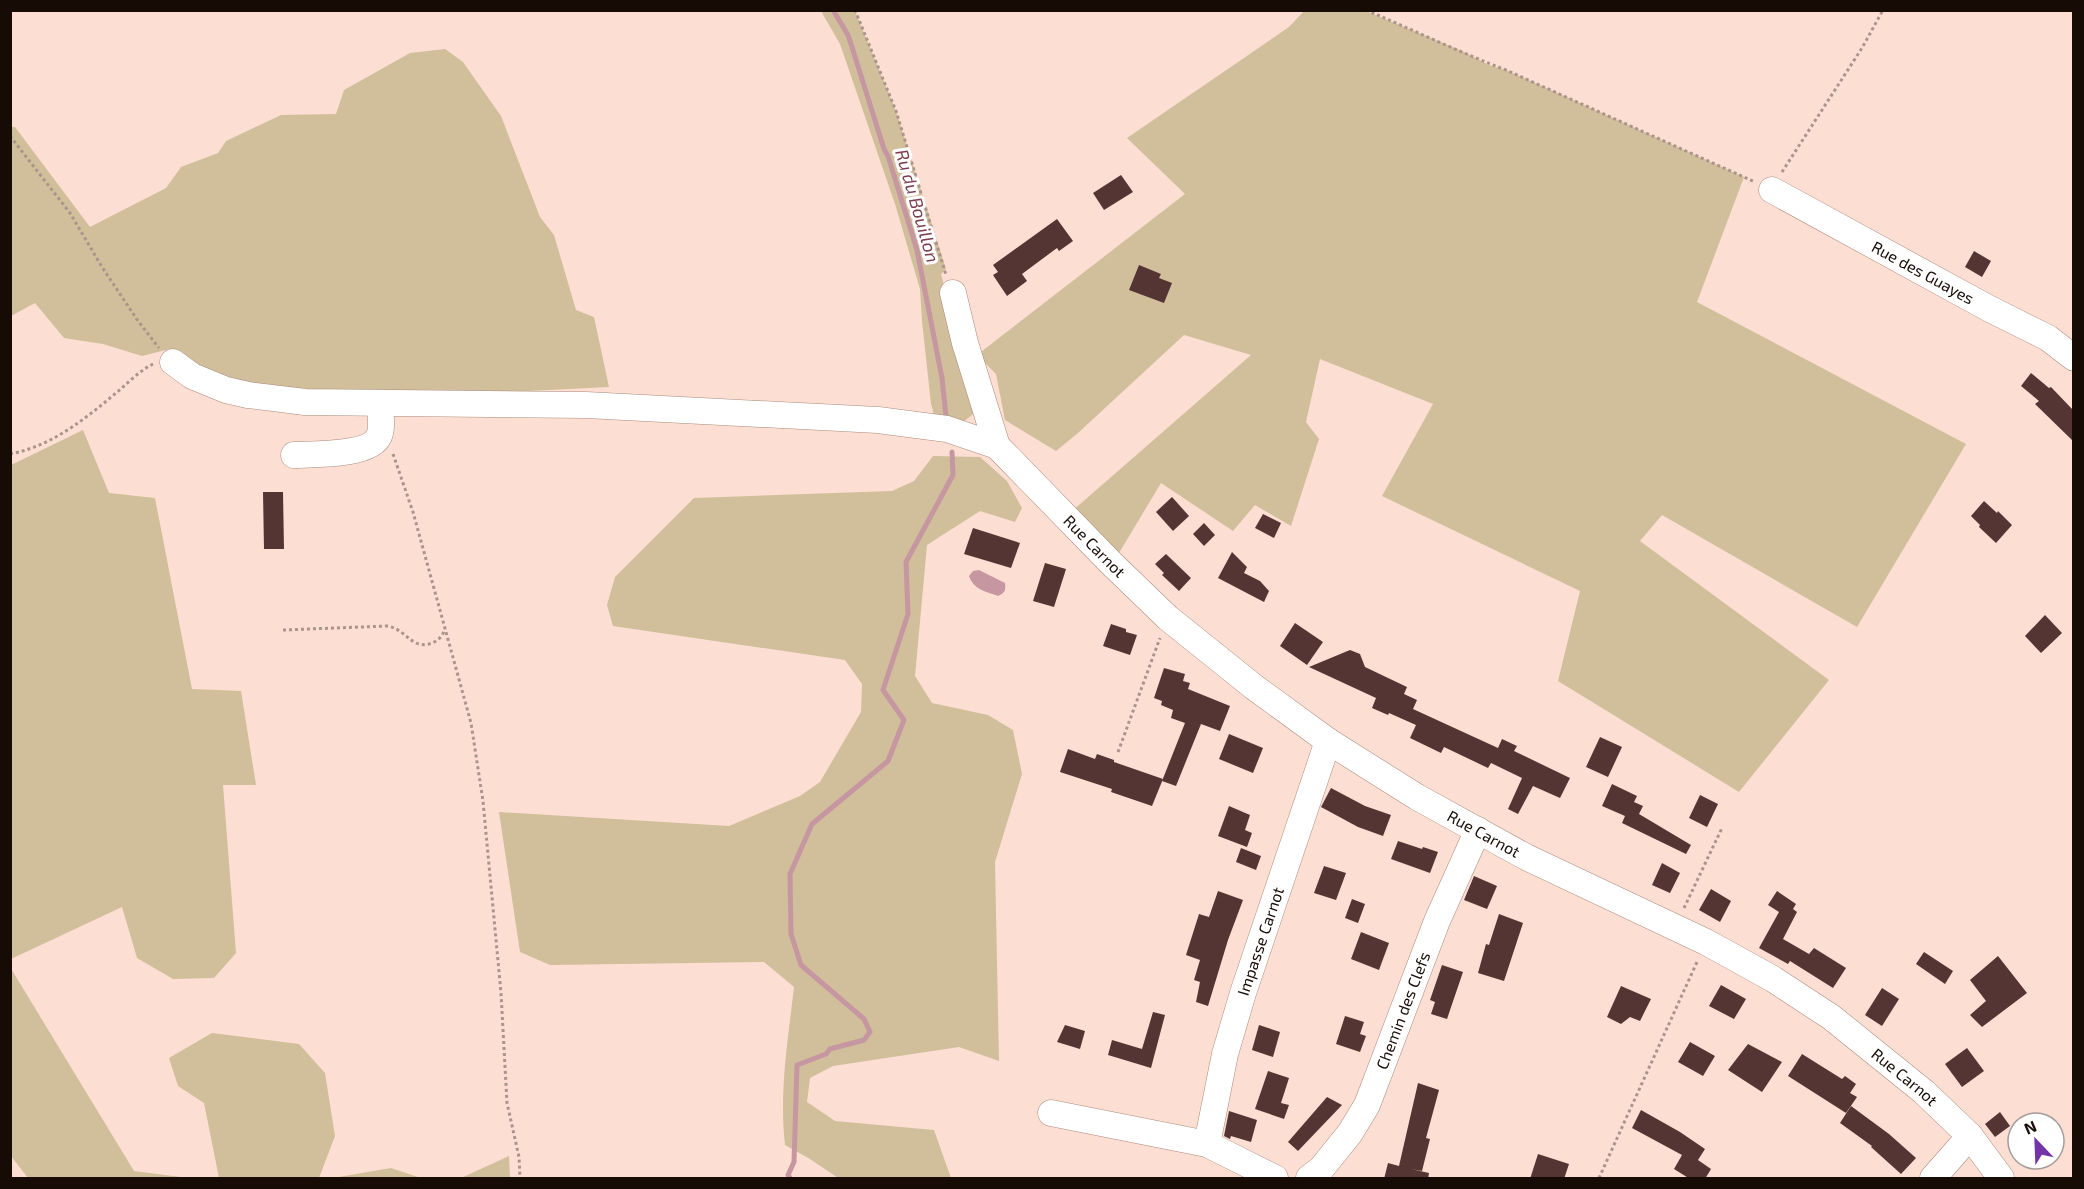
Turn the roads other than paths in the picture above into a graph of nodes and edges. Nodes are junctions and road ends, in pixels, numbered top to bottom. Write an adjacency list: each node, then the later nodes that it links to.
1 (1772, 190): 3 (street, Rue des Guayes)
2 (953, 293): 6 (street)
3 (2073, 358)
4 (173, 362): 5 (street)
5 (381, 416): 6 (street); 7 (street)
6 (997, 446): 8 (street, Rue Carnot)
7 (294, 455)
8 (1328, 741): 9 (street, Rue Carnot); 12 (street, Impasse Carnot)
9 (1478, 831): 11 (street, Rue Carnot); 14 (street, Chemin des Clefs)
10 (1051, 1113): 12 (street)
11 (1970, 1136): 15 (street); 16 (street, Rue Carnot)
12 (1207, 1144): 13 (street)
13 (1275, 1179)
14 (1309, 1179)
15 (1934, 1179)
16 (2001, 1179)

